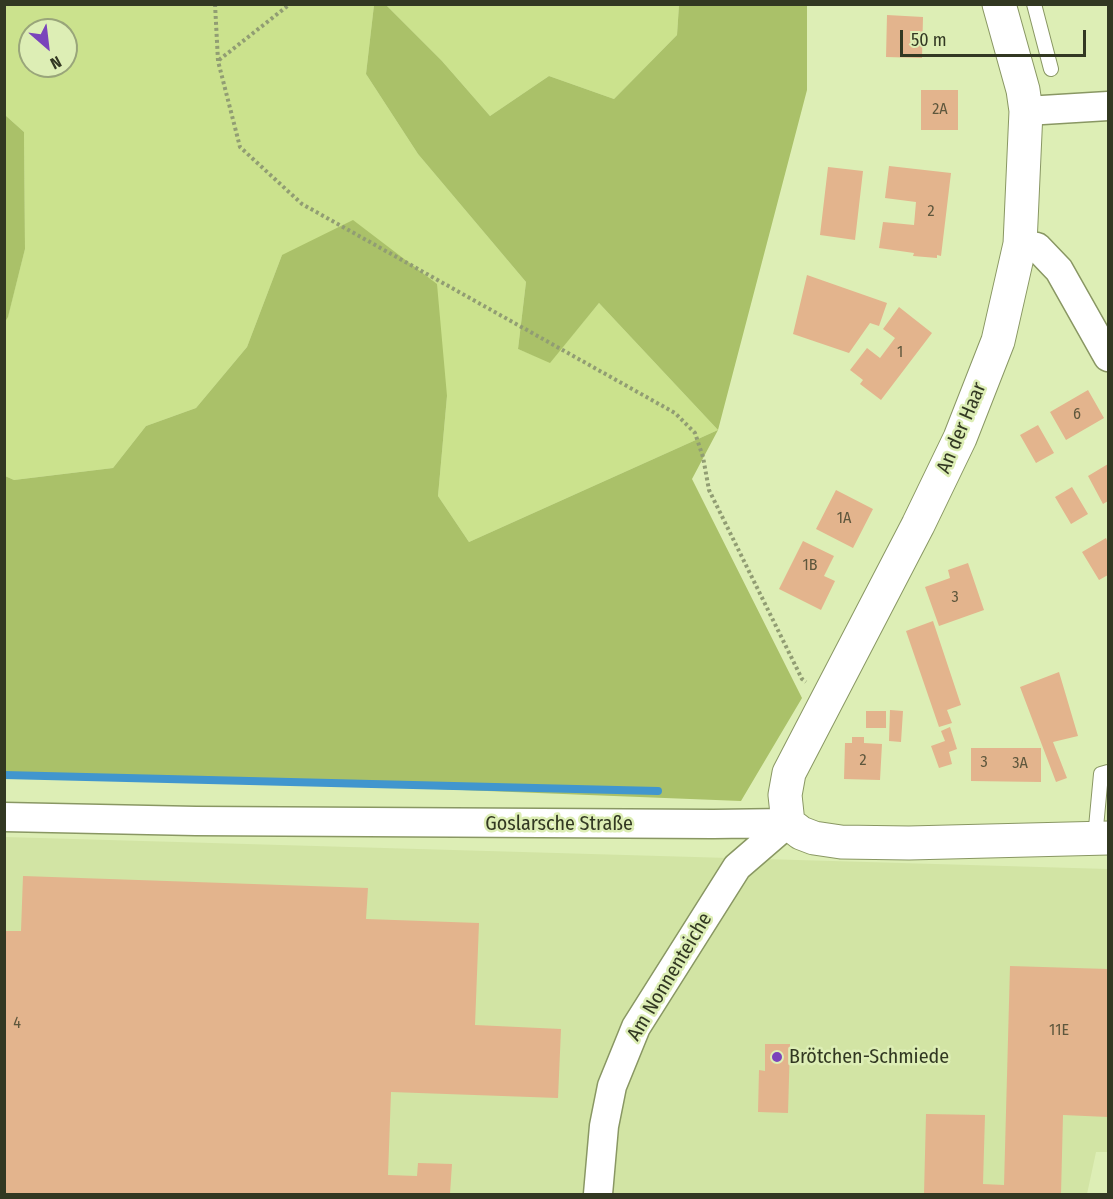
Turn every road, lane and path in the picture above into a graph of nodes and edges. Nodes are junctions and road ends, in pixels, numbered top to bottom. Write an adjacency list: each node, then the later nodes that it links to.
1 (215, 4): 5 (path)
2 (290, 4): 5 (path)
3 (999, 4): 8 (street, An der Haar)
4 (1034, 4): 6 (lane)
5 (218, 61): 11 (path)
6 (1051, 69)
7 (1108, 106): 8 (street)
8 (1026, 111): 9 (street, An der Haar)
9 (1020, 244): 10 (street); 11 (street, An der Haar)
10 (1108, 357)
11 (827, 701): 14 (street, An der Haar)
12 (1108, 772): 15 (lane)
13 (4, 817): 14 (street, Goslarsche Straße)
14 (788, 822): 15 (street); 16 (street, Am Nonnenteiche)
15 (1102, 838)
16 (598, 1194)

